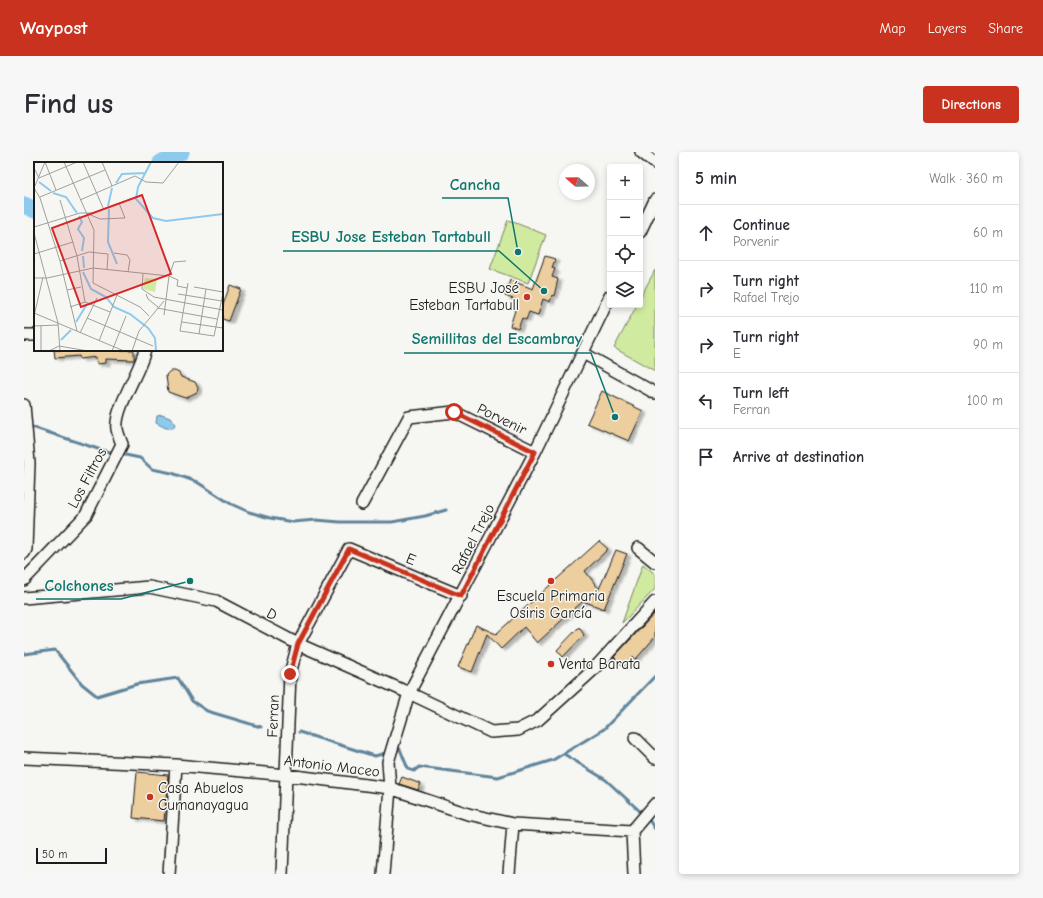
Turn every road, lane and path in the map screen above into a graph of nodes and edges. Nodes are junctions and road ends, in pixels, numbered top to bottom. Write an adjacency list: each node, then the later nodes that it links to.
1 (641, 152): 2 (street)
2 (655, 163)
3 (655, 200): 4 (street)
4 (643, 226)
5 (607, 302): 7 (street, Rafael Trejo)
6 (145, 351): 17 (street, Los Filtros)
7 (583, 353): 8 (street); 10 (street, Rafael Trejo)
8 (655, 393)
9 (24, 405): 11 (street)
10 (535, 452): 12 (street, Porvenir); 18 (street, Rafael Trejo)
11 (26, 463): 15 (street)
12 (362, 504)
13 (638, 548): 16 (street)
14 (349, 549): 18 (street, E); 21 (street, Ferran)
15 (24, 553)
16 (655, 562)
17 (24, 580)
18 (461, 596): 22 (street, Rafael Trejo)
19 (24, 598): 21 (street, D)
20 (655, 602): 22 (street, D)
21 (298, 644): 22 (street, D); 27 (street, Ferran)
22 (409, 693): 28 (street, Rafael Trejo)
23 (635, 738): 25 (street)
24 (24, 758): 26 (street, Antonio Maceo)
25 (655, 758)
26 (176, 765): 27 (street, Antonio Maceo); 32 (street)
27 (287, 775): 28 (street, Antonio Maceo); 33 (street, Ferran)
28 (390, 788): 30 (street, Antonio Maceo); 34 (street, Rafael Trejo)
29 (648, 812): 31 (street)
30 (513, 824): 31 (street, Antonio Maceo); 35 (street)
31 (632, 831): 36 (street)
32 (169, 874)
33 (282, 874)
34 (384, 874)
35 (509, 874)
36 (634, 874)

